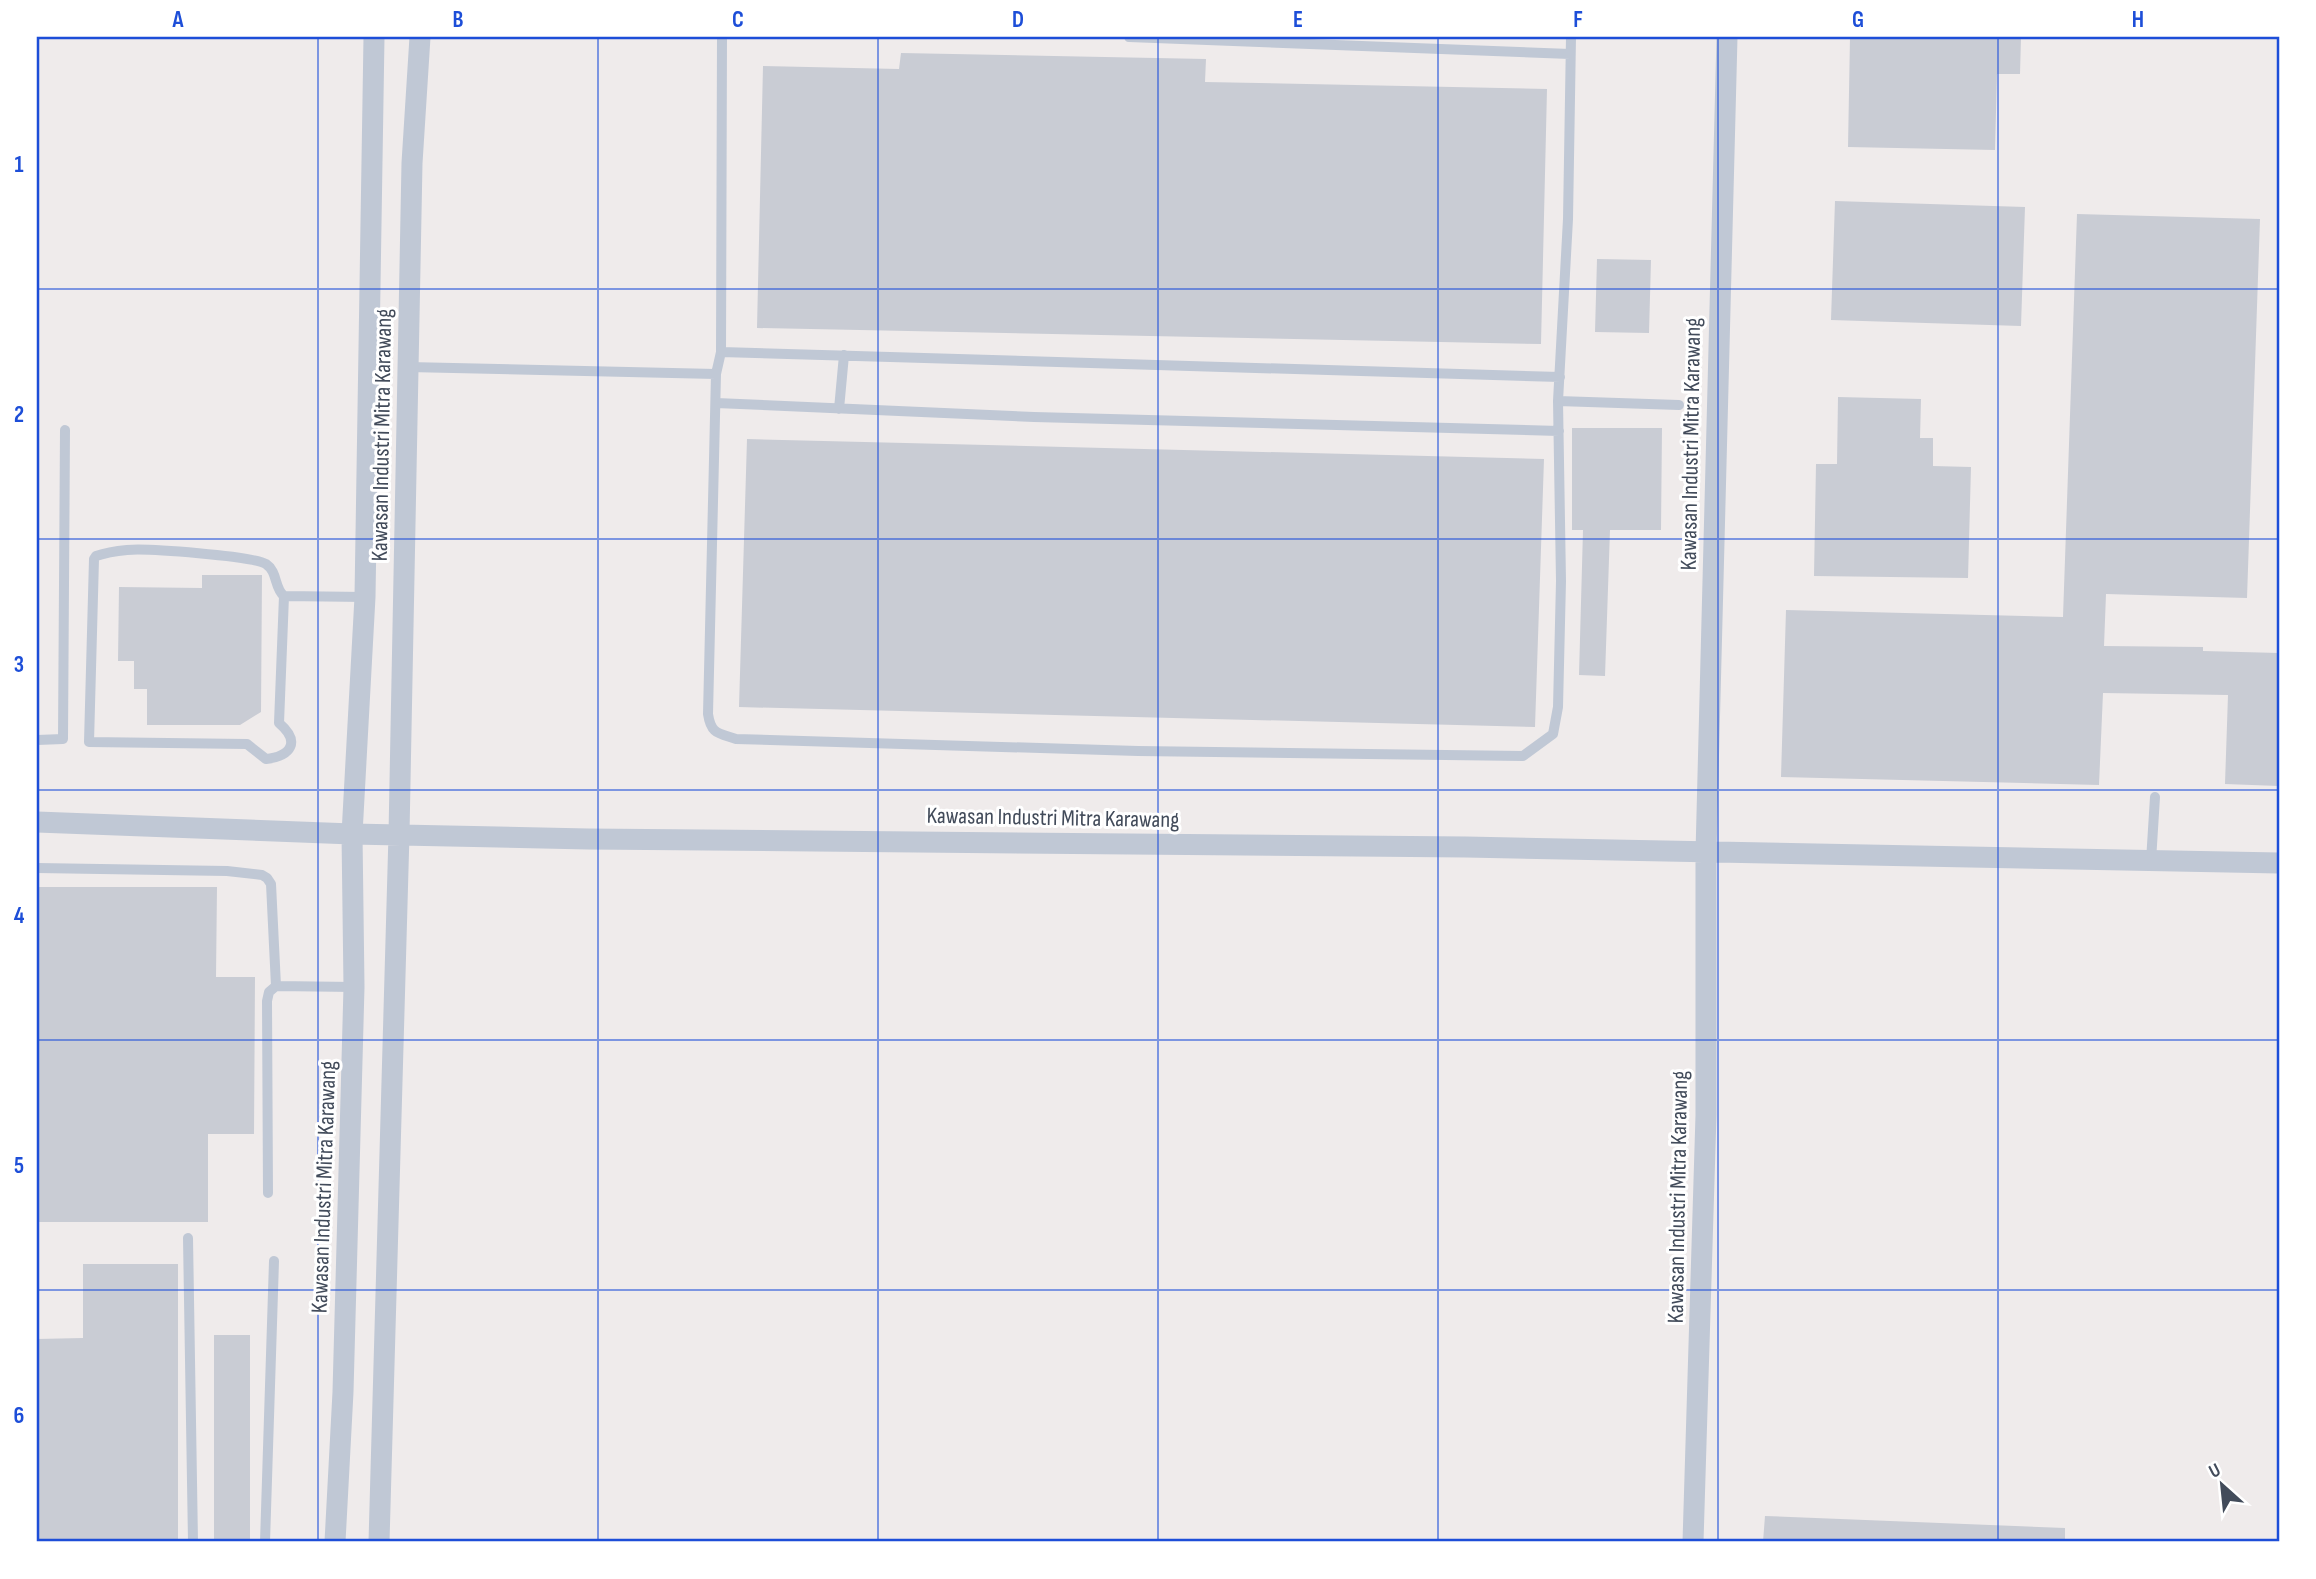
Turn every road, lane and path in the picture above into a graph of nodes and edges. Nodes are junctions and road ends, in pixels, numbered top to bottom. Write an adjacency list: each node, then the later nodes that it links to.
1 (374, 37): 20 (street, Kawasan Industri Mitra Karawang)
2 (420, 37): 10 (street, Kawasan Industri Mitra Karawang)
3 (722, 37): 8 (lane)
4 (1129, 37): 7 (lane)
5 (1571, 37): 7 (lane)
6 (1727, 37): 26 (street, Kawasan Industri Mitra Karawang)
7 (1570, 54): 12 (lane)
8 (721, 352): 9 (lane); 11 (lane)
9 (844, 355): 12 (lane); 16 (lane)
10 (408, 367): 11 (lane); 25 (street, Kawasan Industri Mitra Karawang)
11 (716, 374): 14 (lane)
12 (1560, 377): 13 (lane)
13 (1558, 401): 15 (lane); 18 (lane)
14 (716, 403): 16 (lane); 18 (lane)
15 (1679, 405)
16 (839, 409): 18 (lane)
17 (65, 430): 21 (lane)
18 (1559, 431)
19 (284, 596): 19 (lane); 20 (lane)
20 (365, 597): 24 (street, Kawasan Industri Mitra Karawang)
21 (37, 740)
22 (2155, 797): 27 (lane)
23 (37, 822): 24 (street)
24 (352, 834): 25 (street); 31 (street, Kawasan Industri Mitra Karawang)
25 (399, 834): 26 (street, Kawasan Industri Mitra Karawang); 38 (street, Kawasan Industri Mitra Karawang)
26 (1706, 853): 27 (street, Kawasan Industri Mitra Karawang); 39 (street, Kawasan Industri Mitra Karawang)
27 (2151, 861): 28 (street, Kawasan Industri Mitra Karawang)
28 (2279, 863)
29 (37, 868): 30 (lane)
30 (276, 986): 31 (lane); 32 (lane)
31 (354, 987): 37 (street, Kawasan Industri Mitra Karawang)
32 (268, 1193)
33 (188, 1238): 35 (lane)
34 (274, 1261): 36 (lane)
35 (193, 1542)
36 (265, 1542)
37 (335, 1542)
38 (379, 1542)
39 (1693, 1542)

